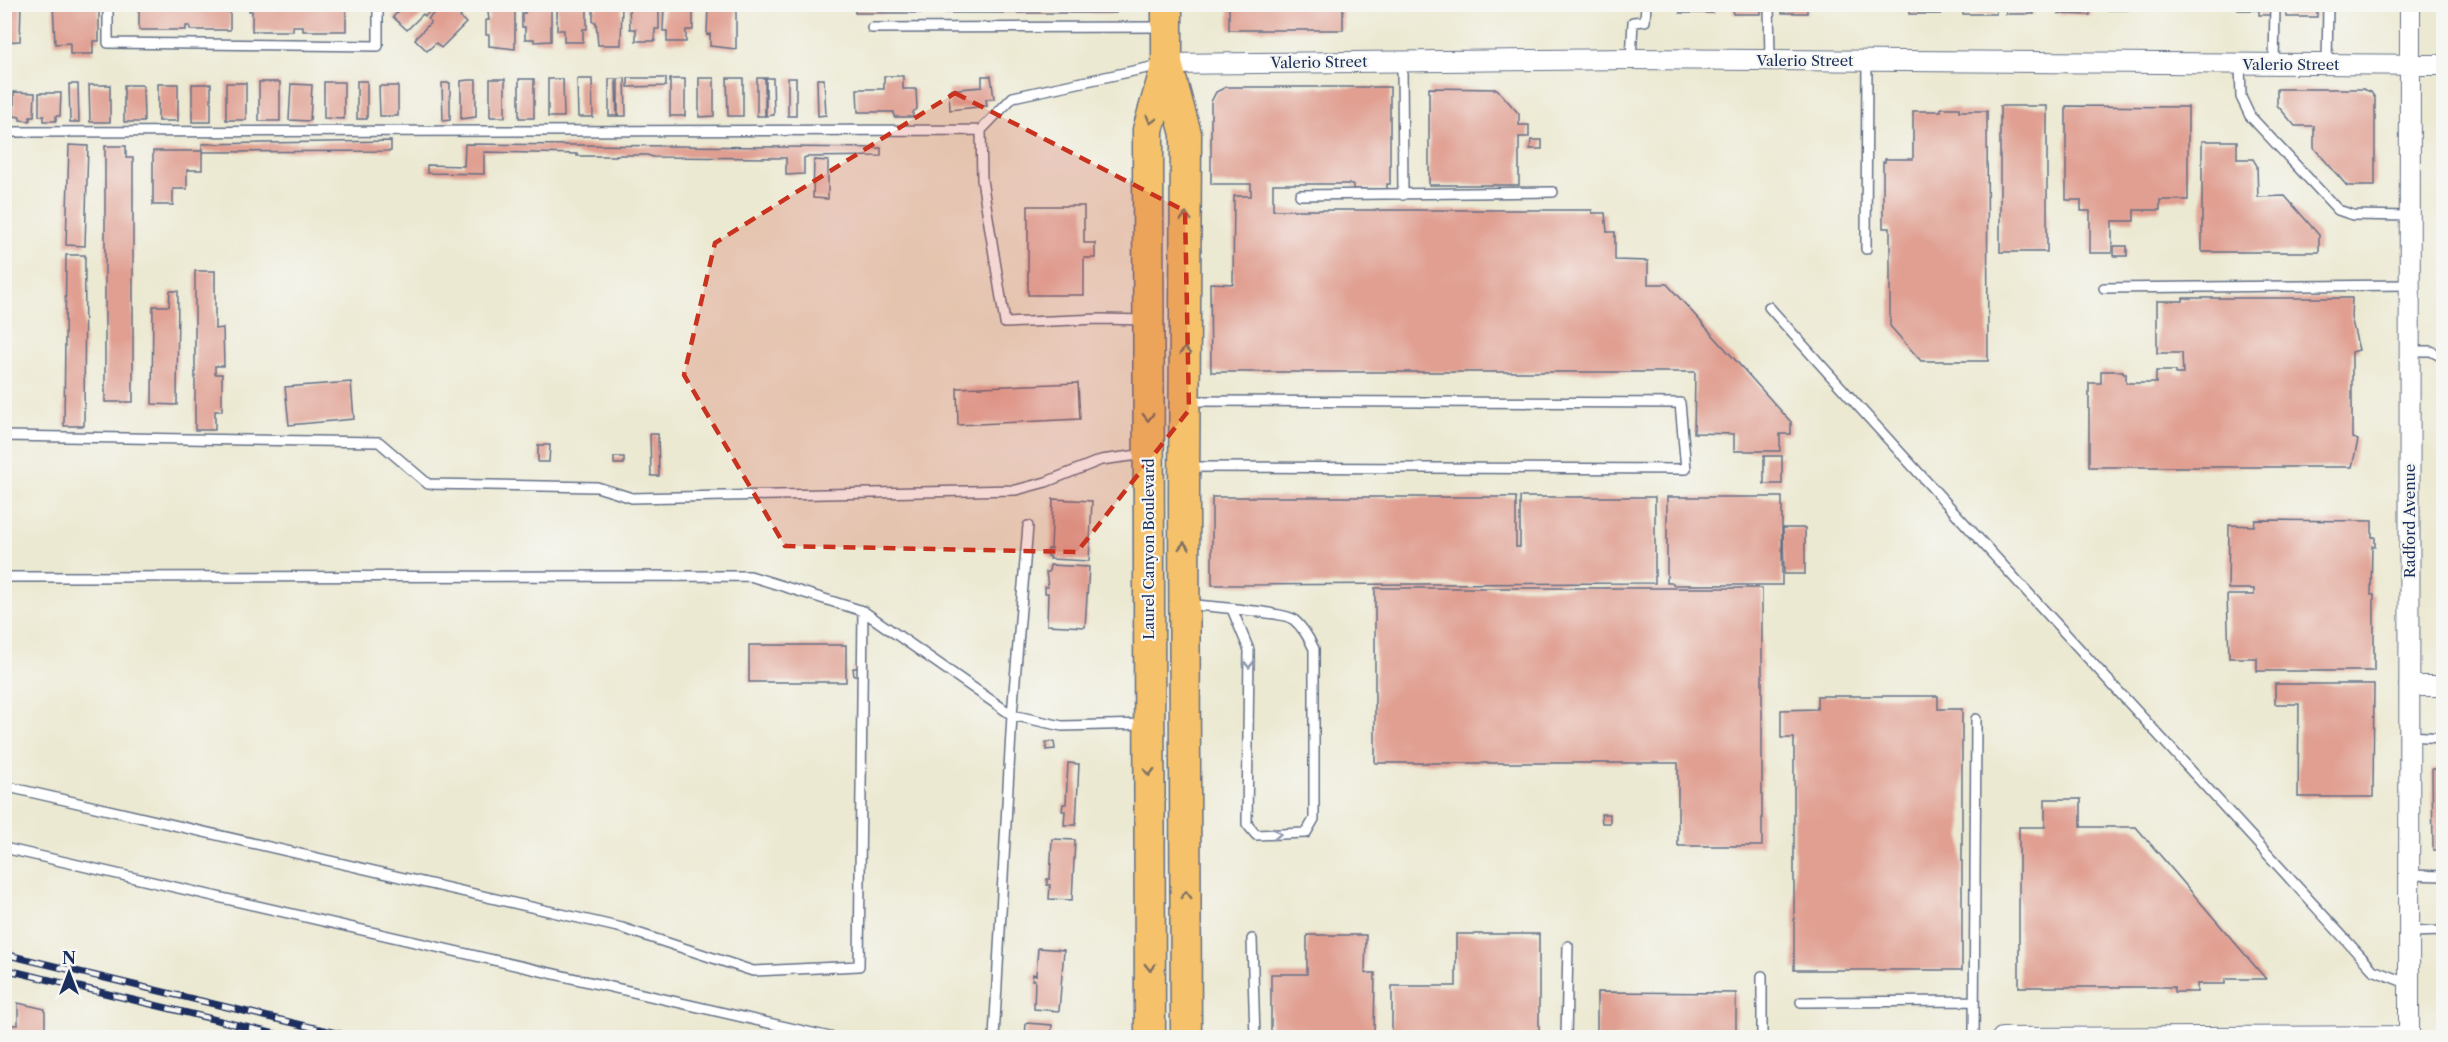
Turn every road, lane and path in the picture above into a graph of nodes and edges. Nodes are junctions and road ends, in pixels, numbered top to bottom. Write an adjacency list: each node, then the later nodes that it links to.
1 (108, 4): 2 (lane)
2 (378, 4)
3 (1646, 4): 10 (lane)
4 (1769, 4): 11 (lane)
5 (2275, 4): 16 (lane)
6 (2328, 4): 17 (lane)
7 (2410, 4): 18 (street, Radford Avenue)
8 (1167, 16): 9 (lane); 14 (main road, Laurel Canyon Boulevard)
9 (872, 28)
10 (1631, 59): 11 (street, Valerio Street); 13 (street, Valerio Street)
11 (1770, 60): 12 (street, Valerio Street)
12 (1866, 61): 15 (street, Valerio Street); 26 (lane)
13 (1402, 62): 14 (street, Valerio Street); 24 (lane)
14 (1167, 64): 20 (lane); 30 (main road, Laurel Canyon Boulevard, one-way to 30); 33 (main road, Laurel Canyon Boulevard, one-way to 14)
15 (2240, 64): 16 (street, Valerio Street); 25 (lane)
16 (2274, 64): 17 (street, Valerio Street)
17 (2327, 65): 18 (street, Valerio Street)
18 (2409, 65): 19 (street, Valerio Street); 25 (street, Radford Avenue)
19 (2444, 65)
20 (981, 130): 21 (lane); 30 (lane)
21 (4, 132)
22 (1553, 192): 24 (lane)
23 (1300, 195): 24 (lane)
24 (1403, 195)
25 (2409, 216): 27 (street, Radford Avenue)
26 (1866, 249)
27 (2409, 285): 28 (lane); 31 (street, Radford Avenue)
28 (2104, 288)
29 (1769, 307): 59 (lane)
30 (1148, 320): 35 (main road, Laurel Canyon Boulevard, one-way to 35)
31 (2409, 351): 32 (lane); 44 (street, Radford Avenue)
32 (2444, 358)
33 (1185, 401): 36 (main road, Laurel Canyon Boulevard); 36 (lane)
34 (4, 436): 35 (lane)
35 (1148, 454): 40 (main road, Laurel Canyon Boulevard)
36 (1184, 467): 39 (main road, Laurel Canyon Boulevard, one-way to 36)
37 (1028, 526): 45 (lane)
38 (4, 577): 42 (lane)
39 (1185, 604): 40 (main road); 41 (lane); 67 (main road, Laurel Canyon Boulevard, one-way to 39)
40 (1148, 605): 47 (main road, Laurel Canyon Boulevard)
41 (1232, 609): 41 (lane, one-way to 41)
42 (863, 611): 45 (lane); 50 (lane)
43 (2444, 686): 44 (street)
44 (2409, 687): 48 (street, Radford Avenue)
45 (1012, 715): 47 (lane); 65 (lane)
46 (1976, 719): 60 (lane)
47 (1149, 724): 66 (main road, Laurel Canyon Boulevard, one-way to 66)
48 (2409, 736): 49 (lane); 52 (street, Radford Avenue)
49 (2444, 738)
50 (4, 786)
51 (4, 848): 64 (lane)
52 (2409, 875): 53 (lane); 55 (street, Radford Avenue)
53 (2444, 876)
54 (2444, 931): 55 (lane)
55 (2409, 932): 59 (street, Radford Avenue)
56 (1252, 939): 68 (lane)
57 (1568, 946): 69 (lane)
58 (1762, 976): 70 (lane)
59 (2409, 984): 63 (street, Radford Avenue)
60 (1974, 1001): 61 (lane); 71 (lane)
61 (1802, 1002)
62 (2122, 1037): 63 (street); 72 (street)
63 (2409, 1037)
64 (834, 1038)
65 (994, 1038)
66 (1150, 1038)
67 (1186, 1038)
68 (1256, 1038)
69 (1566, 1038)
70 (1762, 1038)
71 (1974, 1038)
72 (2002, 1038)

